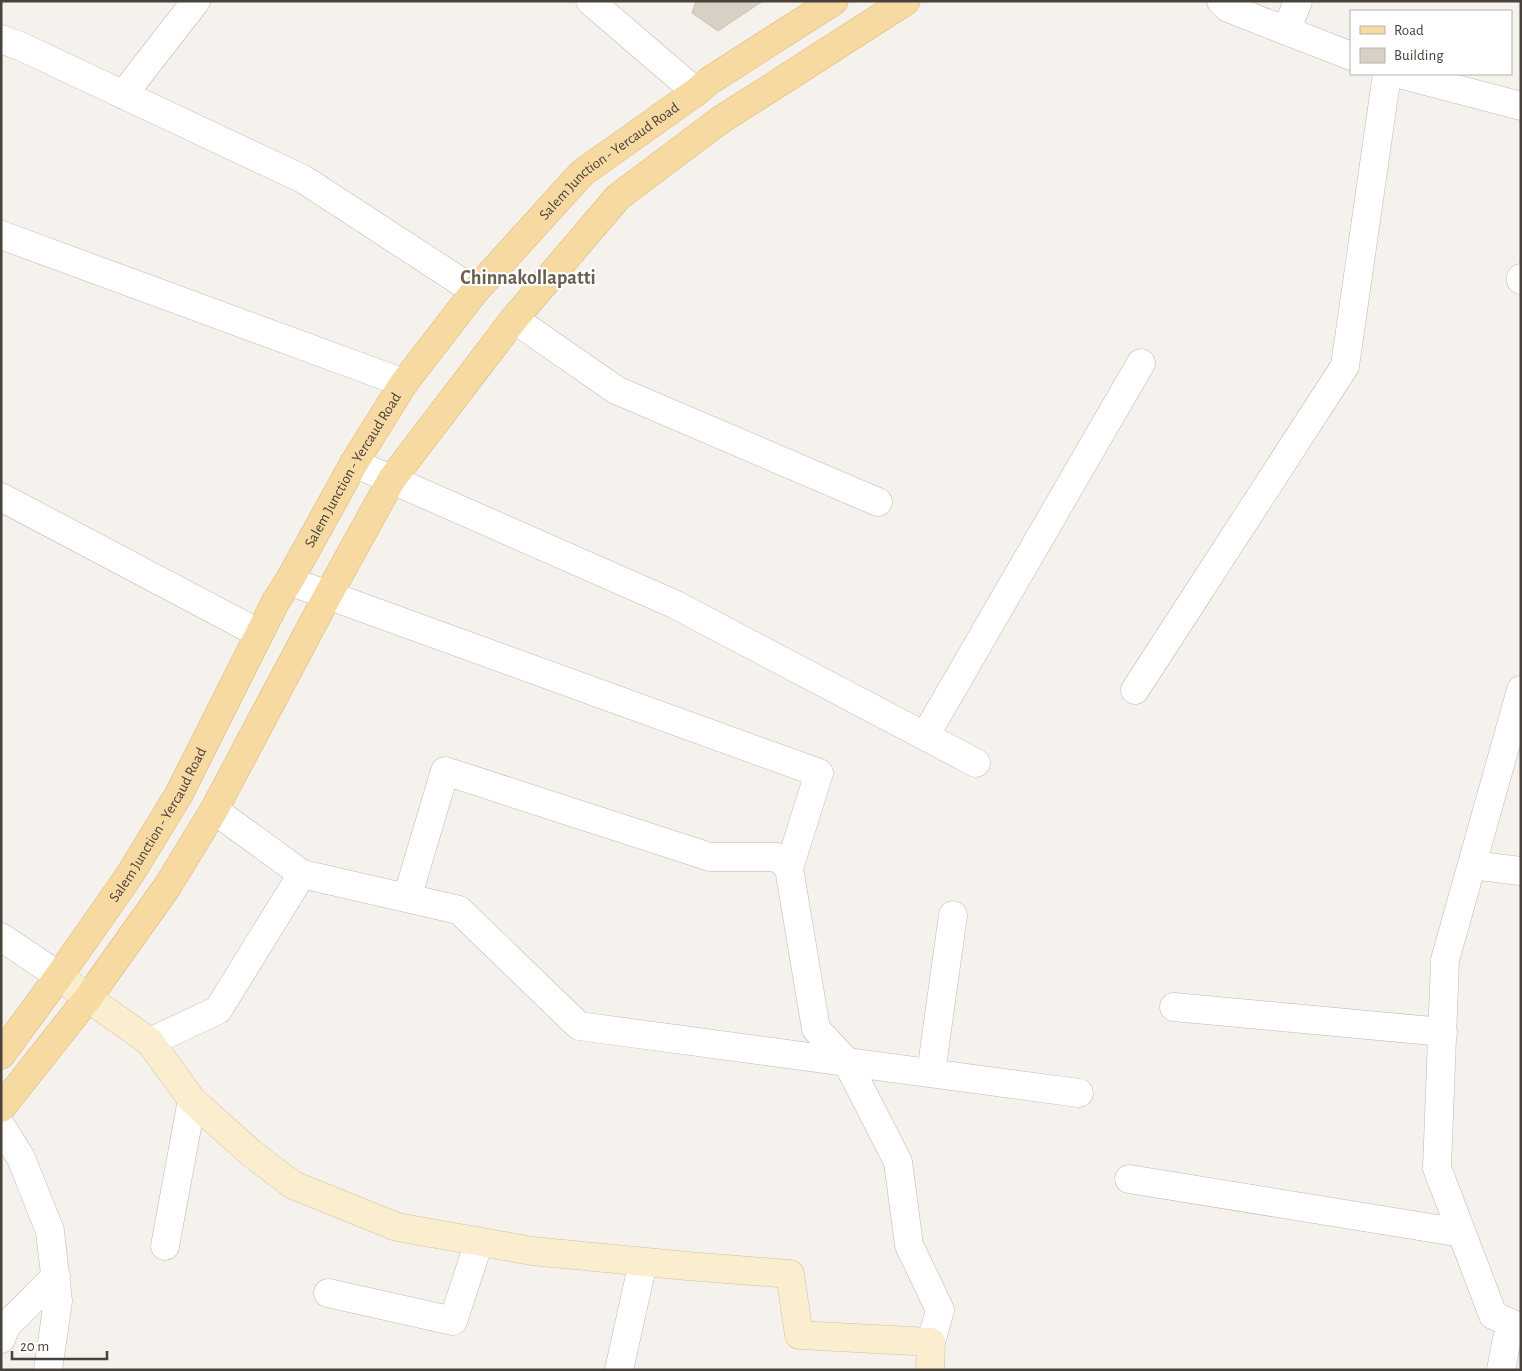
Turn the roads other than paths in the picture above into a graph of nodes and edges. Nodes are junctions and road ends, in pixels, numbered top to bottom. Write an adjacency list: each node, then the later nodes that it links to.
1 (196, 1): 13 (street)
2 (590, 1): 12 (street)
3 (834, 1): 12 (main road, Salem Junction - Yercaud Road)
4 (906, 1): 17 (main road)
5 (1220, 1): 7 (street)
6 (1298, 1): 7 (street)
7 (1286, 31): 9 (street)
8 (1, 39): 13 (street)
9 (1350, 56)
10 (1387, 75): 27 (street)
11 (1403, 75): 14 (street)
12 (696, 92): 16 (main road, Salem Junction - Yercaud Road)
13 (123, 94): 16 (street)
14 (1521, 106)
15 (1, 235): 19 (street)
16 (474, 291): 19 (main road, Salem Junction - Yercaud Road)
17 (514, 319): 21 (main road); 23 (street)
18 (1141, 362): 29 (street)
19 (404, 383): 20 (main road, Salem Junction - Yercaud Road)
20 (354, 463): 21 (street); 24 (main road, Salem Junction - Yercaud Road)
21 (392, 479): 25 (main road); 29 (street)
22 (1, 497): 26 (street)
23 (878, 502)
24 (288, 581): 25 (street); 26 (main road, Salem Junction - Yercaud Road)
25 (328, 595): 31 (main road); 33 (street)
26 (258, 633): 39 (main road, Salem Junction - Yercaud Road)
27 (1135, 690)
28 (1521, 690): 32 (street)
29 (925, 736): 30 (street)
30 (976, 763)
31 (214, 810): 35 (street); 40 (main road)
32 (1472, 865): 34 (street); 42 (street)
33 (789, 868): 36 (street); 45 (street)
34 (1521, 871)
35 (302, 874): 36 (street); 43 (street)
36 (407, 898): 45 (street)
37 (953, 916): 46 (street)
38 (1, 937): 39 (street)
39 (59, 976): 40 (street); 44 (main road, Salem Junction - Yercaud Road)
40 (88, 998): 43 (street); 49 (main road)
41 (1174, 1007): 42 (street)
42 (1442, 1032): 52 (street)
43 (150, 1042): 48 (street)
44 (1, 1054)
45 (847, 1062): 46 (street); 60 (street)
46 (931, 1073): 47 (street)
47 (1079, 1093)
48 (192, 1100): 53 (street); 54 (street)
49 (1, 1108)
50 (1, 1126): 56 (street)
51 (1129, 1179): 52 (street)
52 (1462, 1233): 58 (street)
53 (479, 1242): 55 (street); 57 (street)
54 (165, 1246)
55 (643, 1262): 60 (street); 62 (street)
56 (56, 1276): 59 (street); 61 (street)
57 (328, 1293)
58 (1516, 1326): 64 (street)
59 (1, 1339)
60 (932, 1342): 63 (street)
61 (48, 1370)
62 (620, 1370)
63 (930, 1370)
64 (1501, 1370)

